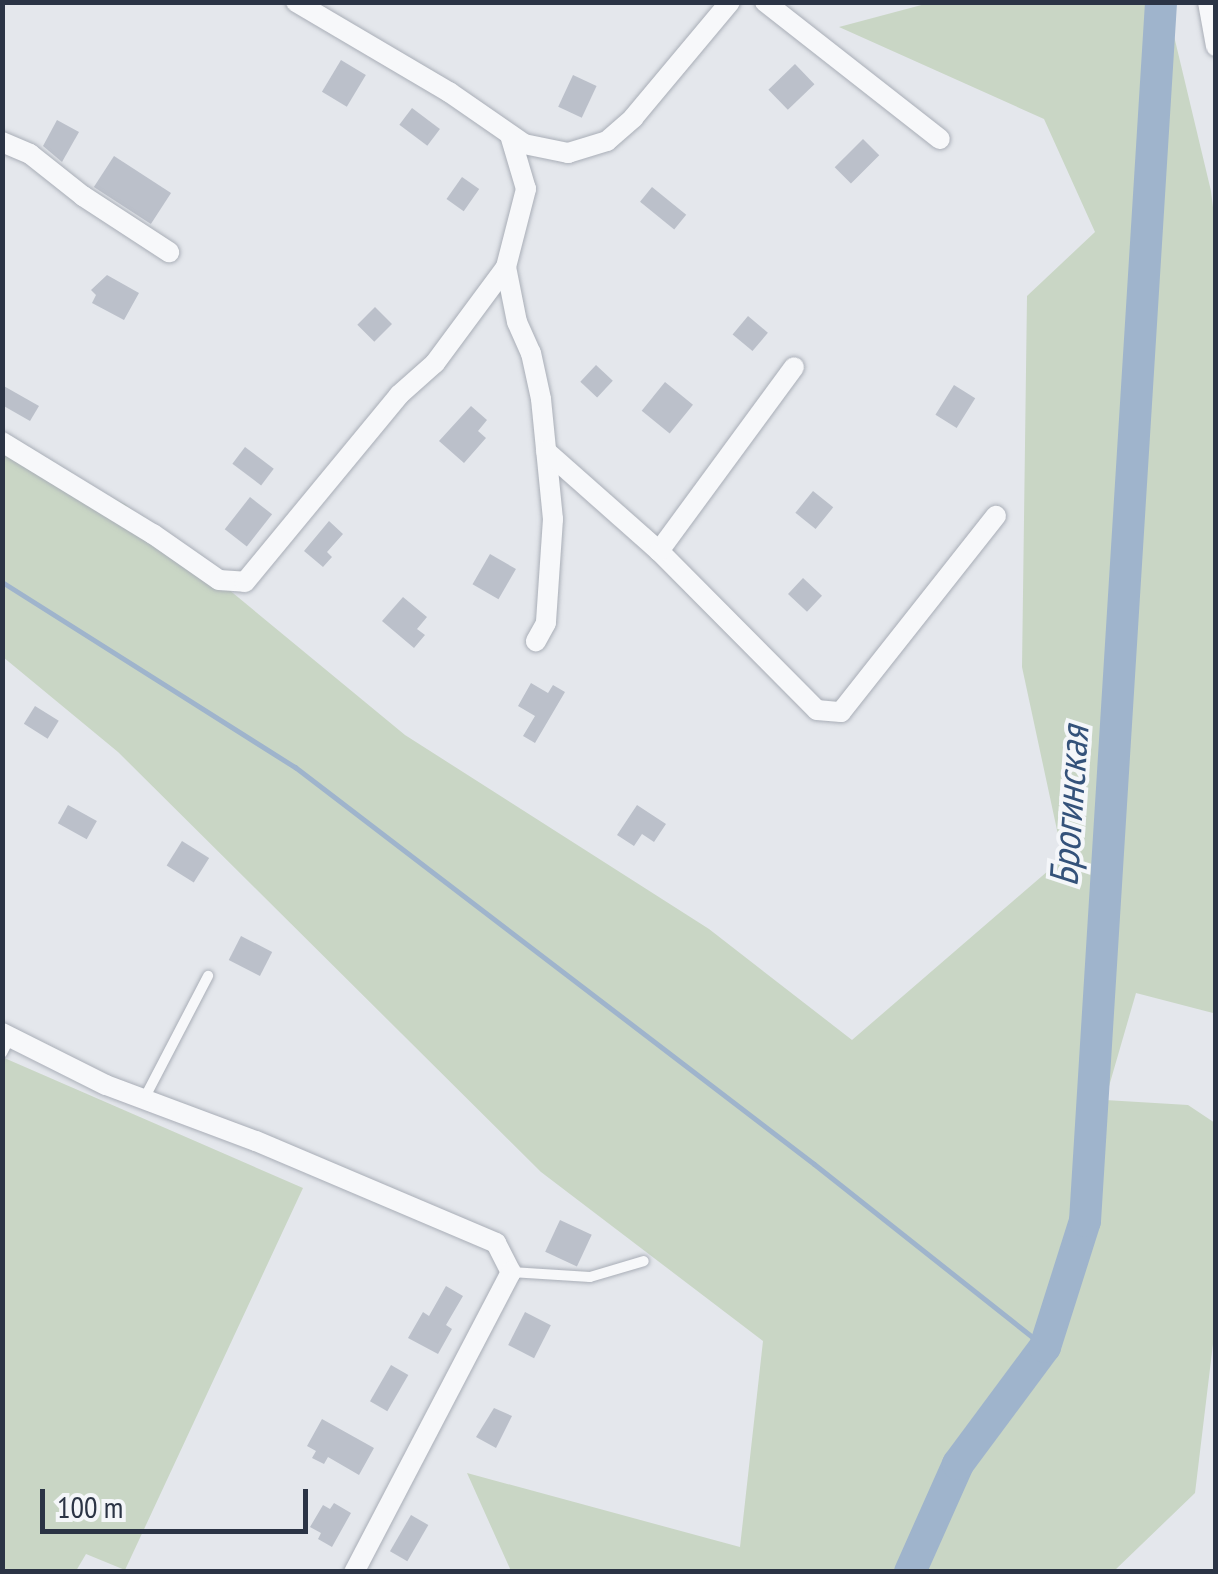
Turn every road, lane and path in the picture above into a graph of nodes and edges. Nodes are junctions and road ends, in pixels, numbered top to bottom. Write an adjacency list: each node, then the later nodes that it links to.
1 (730, 2): 6 (street)
2 (765, 2): 7 (street)
3 (1208, 2): 5 (street)
4 (298, 3): 6 (street)
5 (1216, 46)
6 (510, 135): 10 (street)
7 (940, 140)
8 (2, 142): 9 (street)
9 (169, 252)
10 (506, 266): 12 (street); 13 (street)
11 (794, 367): 15 (street)
12 (2, 442)
13 (546, 451): 15 (street); 16 (street)
14 (996, 516): 15 (street)
15 (659, 551)
16 (536, 641)
17 (208, 976): 19 (lane)
18 (5, 1041): 19 (street)
19 (144, 1100): 21 (street)
20 (644, 1261): 21 (lane)
21 (512, 1272): 22 (street)
22 (354, 1572)

